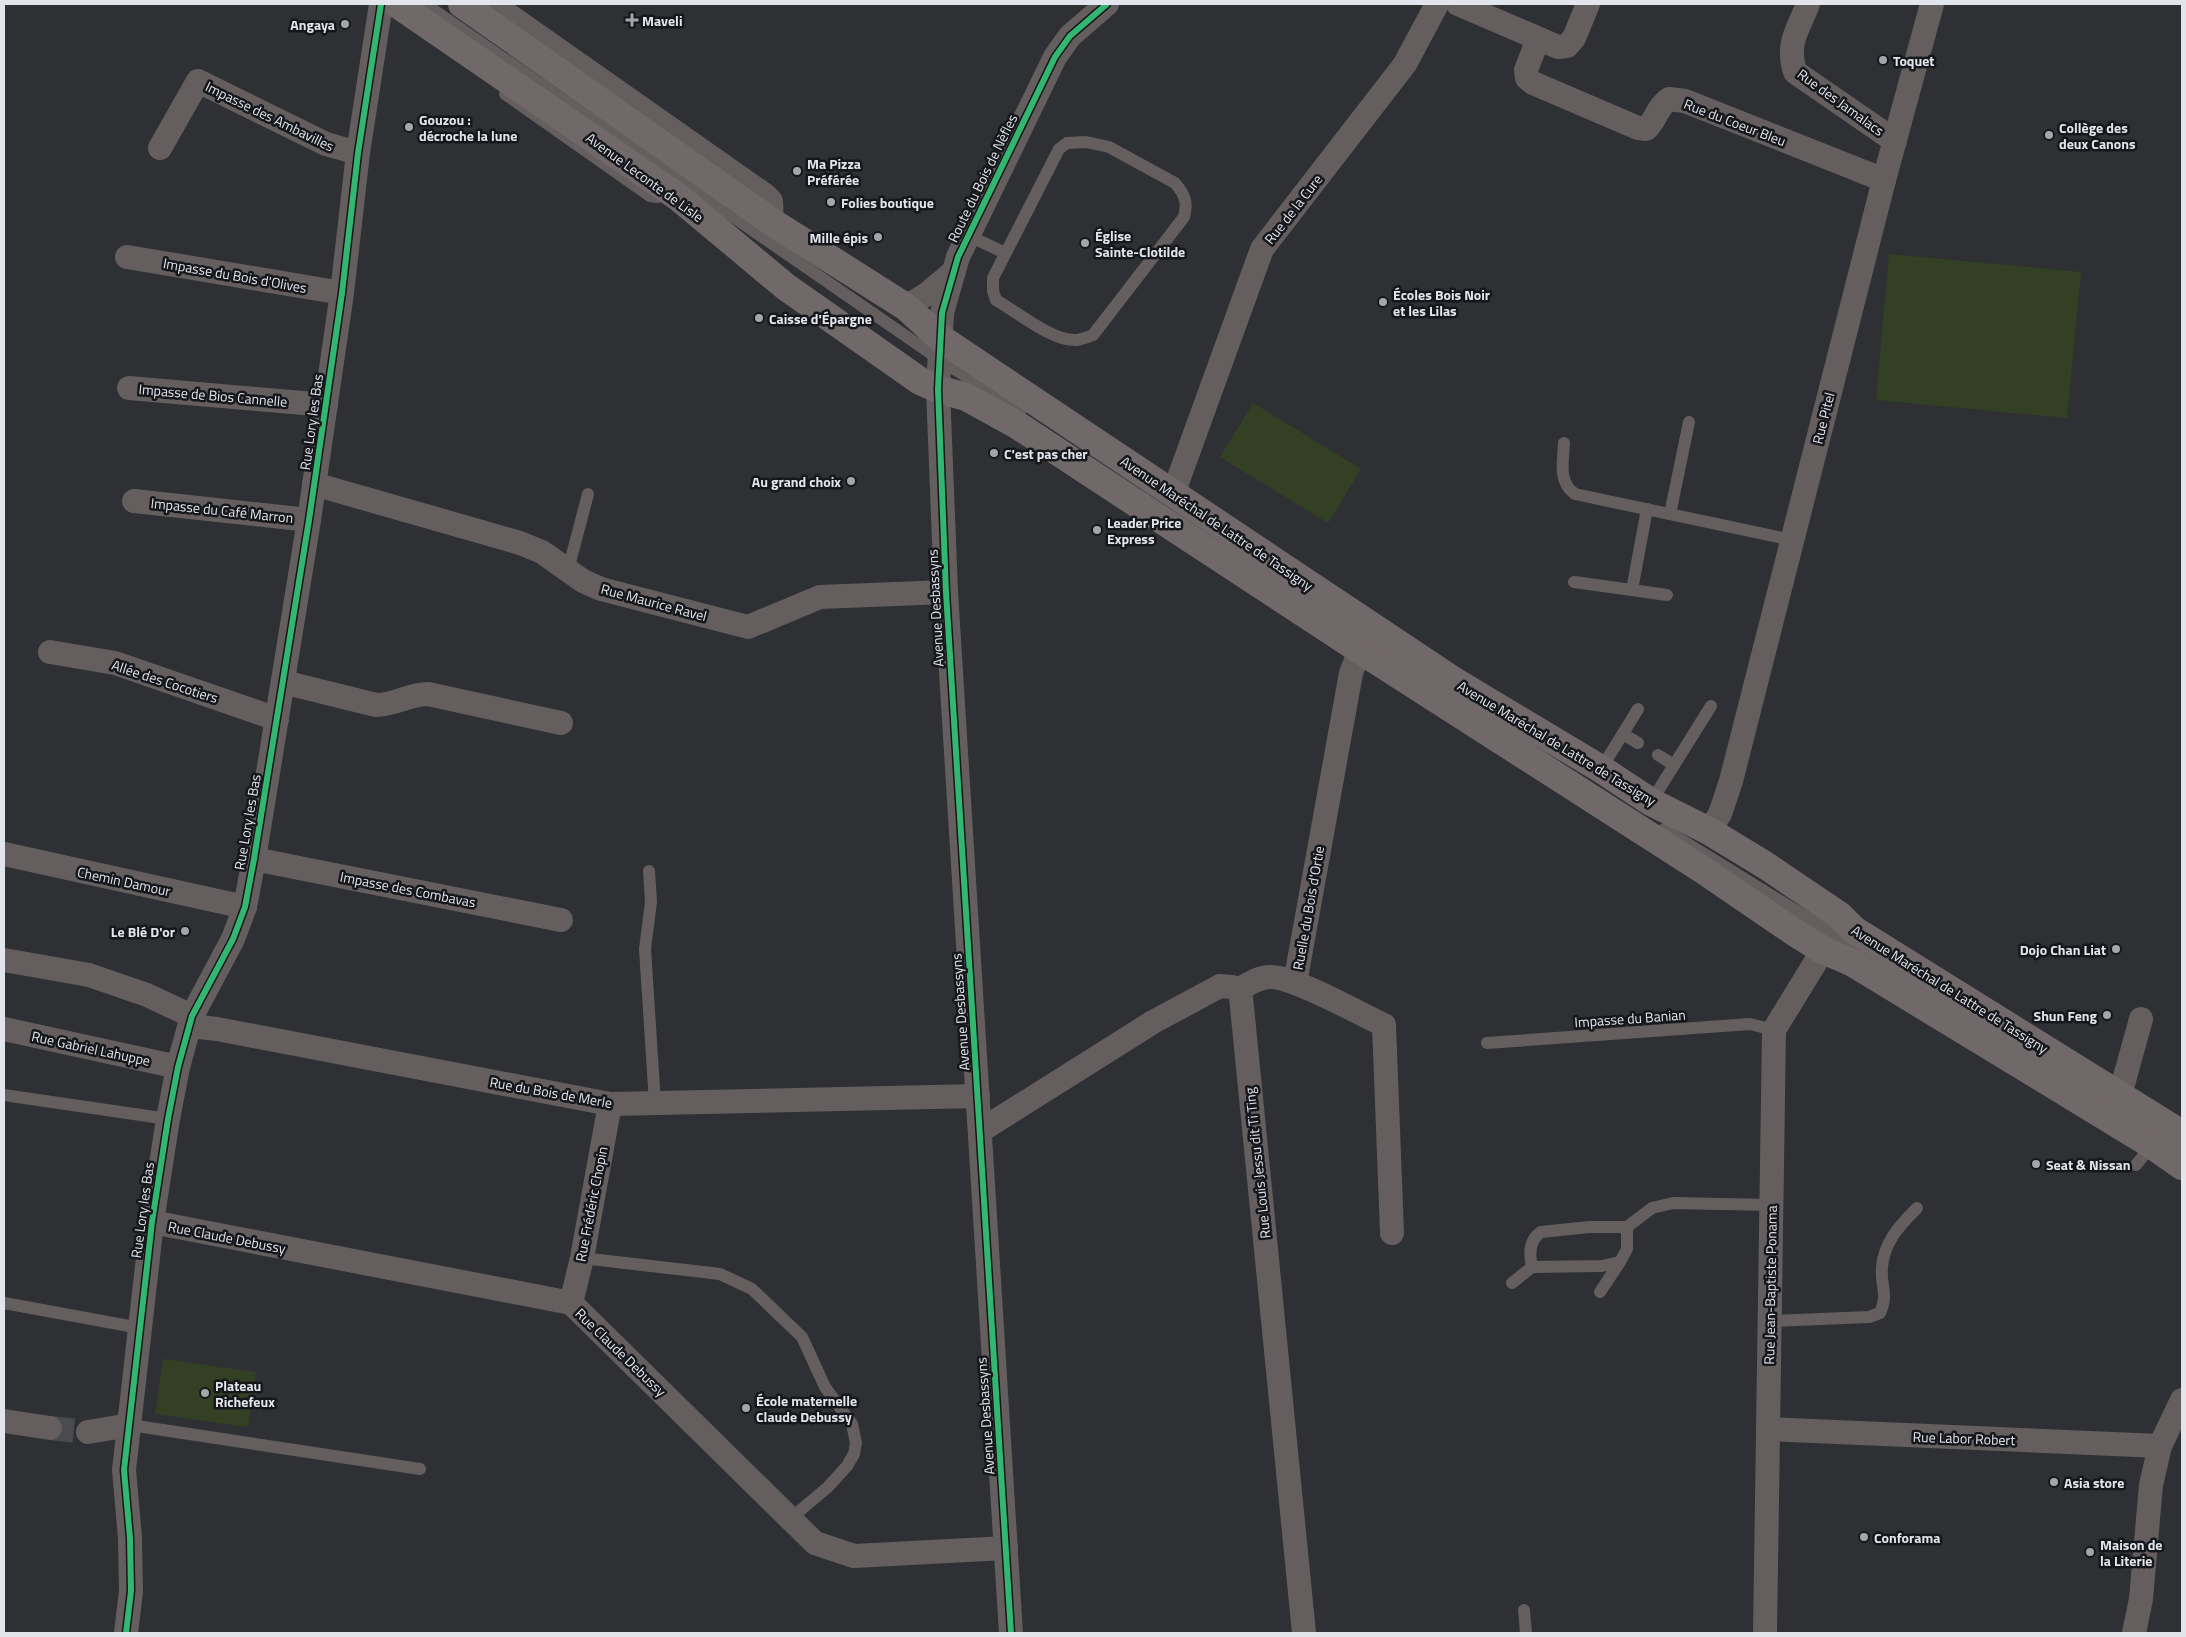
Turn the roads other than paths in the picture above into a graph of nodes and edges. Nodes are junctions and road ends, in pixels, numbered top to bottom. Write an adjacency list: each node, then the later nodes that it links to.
1 (382, 4): 17 (street, Rue Lory les Bas)
2 (392, 4): 13 (lane)
3 (396, 4): 19 (main road, Avenue Leconte de Lisle)
4 (425, 4): 26 (lane, Avenue Leconte de Lisle)
5 (1108, 4): 20 (street, Route du Bois de Nèfles)
6 (1437, 4): 34 (street, Rue de la Cure)
7 (1458, 4): 12 (street)
8 (1588, 4): 12 (street)
9 (1808, 4): 15 (street, Rue des Jamalacs)
10 (1932, 4): 15 (street, Rue Pitel)
11 (469, 8): 25 (main road)
12 (1538, 40): 18 (street, Rue du Coeur Bleu)
13 (464, 65)
14 (496, 88): 19 (lane)
15 (1895, 141): 18 (street, Rue Pitel)
16 (160, 148): 17 (street, Impasse des Ambavilles)
17 (358, 153): 24 (street, Rue Lory les Bas)
18 (1884, 180): 39 (street, Rue Pitel)
19 (672, 193): 28 (main road, Avenue Leconte de Lisle)
20 (967, 235): 21 (lane); 23 (street, Route du Bois de Nèfles)
21 (1005, 253): 21 (lane)
22 (127, 257): 24 (street, Impasse du Bois d'Olives)
23 (952, 273): 25 (street, Route du Bois de Nèfles); 26 (street, Route du Bois de Nèfles)
24 (342, 293): 29 (street, Rue Lory les Bas)
25 (906, 307): 26 (main road)
26 (939, 348): 28 (street, Route du Bois de Nèfles); 34 (main road, Avenue Maréchal de Lattre de Tassigny); 57 (lane, Avenue Maréchal de Lattre de Tassigny)
27 (129, 388): 29 (street, Impasse de Bios Cannelle)
28 (938, 390): 43 (street, Avenue Desbassyns); 45 (main road, Avenue Maréchal de Lattre de Tassigny)
29 (326, 405): 32 (street, Rue Lory les Bas)
30 (1689, 422): 37 (lane)
31 (1564, 444): 36 (lane)
32 (314, 484): 38 (street, Rue Lory les Bas); 40 (street, Rue Maurice Ravel)
33 (588, 494): 40 (lane)
34 (1173, 494): 56 (main road, Avenue Maréchal de Lattre de Tassigny)
35 (134, 501): 38 (street, Impasse du Café Marron)
36 (1647, 509): 37 (lane); 42 (lane)
37 (1670, 514): 39 (lane)
38 (309, 520): 47 (street, Rue Lory les Bas)
39 (1792, 540): 58 (street, Rue Pitel)
40 (568, 570): 43 (street, Rue Maurice Ravel)
41 (1574, 582): 42 (lane)
42 (1632, 590): 44 (lane)
43 (946, 592): 78 (street, Avenue Desbassyns)
44 (1668, 595)
45 (1360, 650): 64 (main road, Avenue Maréchal de Lattre de Tassigny); 66 (street, Ruelle du Bois d'Ortie)
46 (50, 652): 50 (street, Allée des Cocotiers)
47 (283, 682): 50 (street, Rue Lory les Bas); 51 (street)
48 (1711, 706): 55 (lane)
49 (1638, 709): 52 (lane)
50 (277, 719): 60 (street, Rue Lory les Bas)
51 (561, 723)
52 (1623, 734): 53 (lane); 56 (lane)
53 (1638, 743)
54 (1658, 755): 55 (lane)
55 (1674, 765): 57 (lane)
56 (1601, 769): 57 (main road, Avenue Maréchal de Lattre de Tassigny)
57 (1648, 813): 58 (main road, Avenue Maréchal de Lattre de Tassigny); 68 (lane, Avenue Maréchal de Lattre de Tassigny)
58 (1709, 831): 77 (main road, Avenue Maréchal de Lattre de Tassigny)
59 (4, 854): 62 (street, Chemin Damour)
60 (254, 859): 62 (street, Rue Lory les Bas); 63 (street, Impasse des Combavas)
61 (649, 871): 79 (lane)
62 (245, 907): 70 (street, Rue Lory les Bas)
63 (561, 920)
64 (1823, 950): 72 (street); 85 (main road, Avenue Maréchal de Lattre de Tassigny)
65 (4, 960): 70 (street, Rue du Bois de Merle)
66 (1294, 983): 67 (street); 90 (street, Ruelle du Bois d'Ortie)
67 (1238, 990): 82 (street); 113 (street, Rue Louis Jessu dit Ti Ting)
68 (1950, 1006)
69 (2141, 1019): 77 (street)
70 (191, 1021): 75 (street, Rue Lory les Bas); 80 (street, Rue du Bois de Merle)
71 (4, 1029): 75 (street, Rue Gabriel Lahuppe)
72 (1774, 1030): 74 (lane, Impasse du Banian); 86 (street, Rue Jean-Baptiste Ponama)
73 (1991, 1032): 84 (lane, Avenue Maréchal de Lattre de Tassigny)
74 (1487, 1043)
75 (178, 1067): 81 (street, Rue Lory les Bas)
76 (4, 1095): 81 (lane)
77 (2120, 1095): 83 (main road, Avenue Maréchal de Lattre de Tassigny)
78 (978, 1096): 79 (street, Rue du Bois de Merle); 82 (street, Avenue Desbassyns)
79 (655, 1103): 80 (street, Rue du Bois de Merle)
80 (610, 1104): 91 (street, Rue Frédéric Chopin)
81 (168, 1119): 88 (street, Rue Lory les Bas)
82 (980, 1131): 109 (street, Avenue Desbassyns)
83 (2182, 1134)
84 (2182, 1152)
85 (2182, 1166)
86 (1771, 1204): 89 (lane); 98 (street, Rue Jean-Baptiste Ponama)
87 (1917, 1208): 98 (lane)
88 (152, 1222): 97 (street, Rue Claude Debussy); 99 (street, Rue Lory les Bas)
89 (1627, 1227): 92 (lane); 93 (lane)
90 (1392, 1233)
91 (582, 1258): 97 (street, Rue Frédéric Chopin); 108 (lane)
92 (1620, 1262): 93 (lane); 95 (lane)
93 (1532, 1267): 94 (lane)
94 (1512, 1283)
95 (1600, 1292)
96 (4, 1303): 99 (lane)
97 (571, 1304): 108 (street, Rue Claude Debussy)
98 (1770, 1321): 104 (street, Rue Jean-Baptiste Ponama)
99 (140, 1328): 102 (street, Rue Lory les Bas)
100 (2182, 1400): 106 (street)
101 (4, 1421): 103 (street)
102 (130, 1425): 105 (street); 107 (lane); 111 (street, Rue Lory les Bas)
103 (50, 1428)
104 (1768, 1429): 106 (street, Rue Labor Robert); 115 (street, Rue Jean-Baptiste Ponama)
105 (88, 1432)
106 (2160, 1446): 116 (street)
107 (420, 1469)
108 (790, 1519): 109 (street, Rue Claude Debussy)
109 (1006, 1548): 112 (street, Avenue Desbassyns)
110 (1524, 1610): 114 (lane)
111 (126, 1633)
112 (1012, 1633)
113 (1304, 1633)
114 (1526, 1633)
115 (1765, 1633)
116 (2134, 1633)

